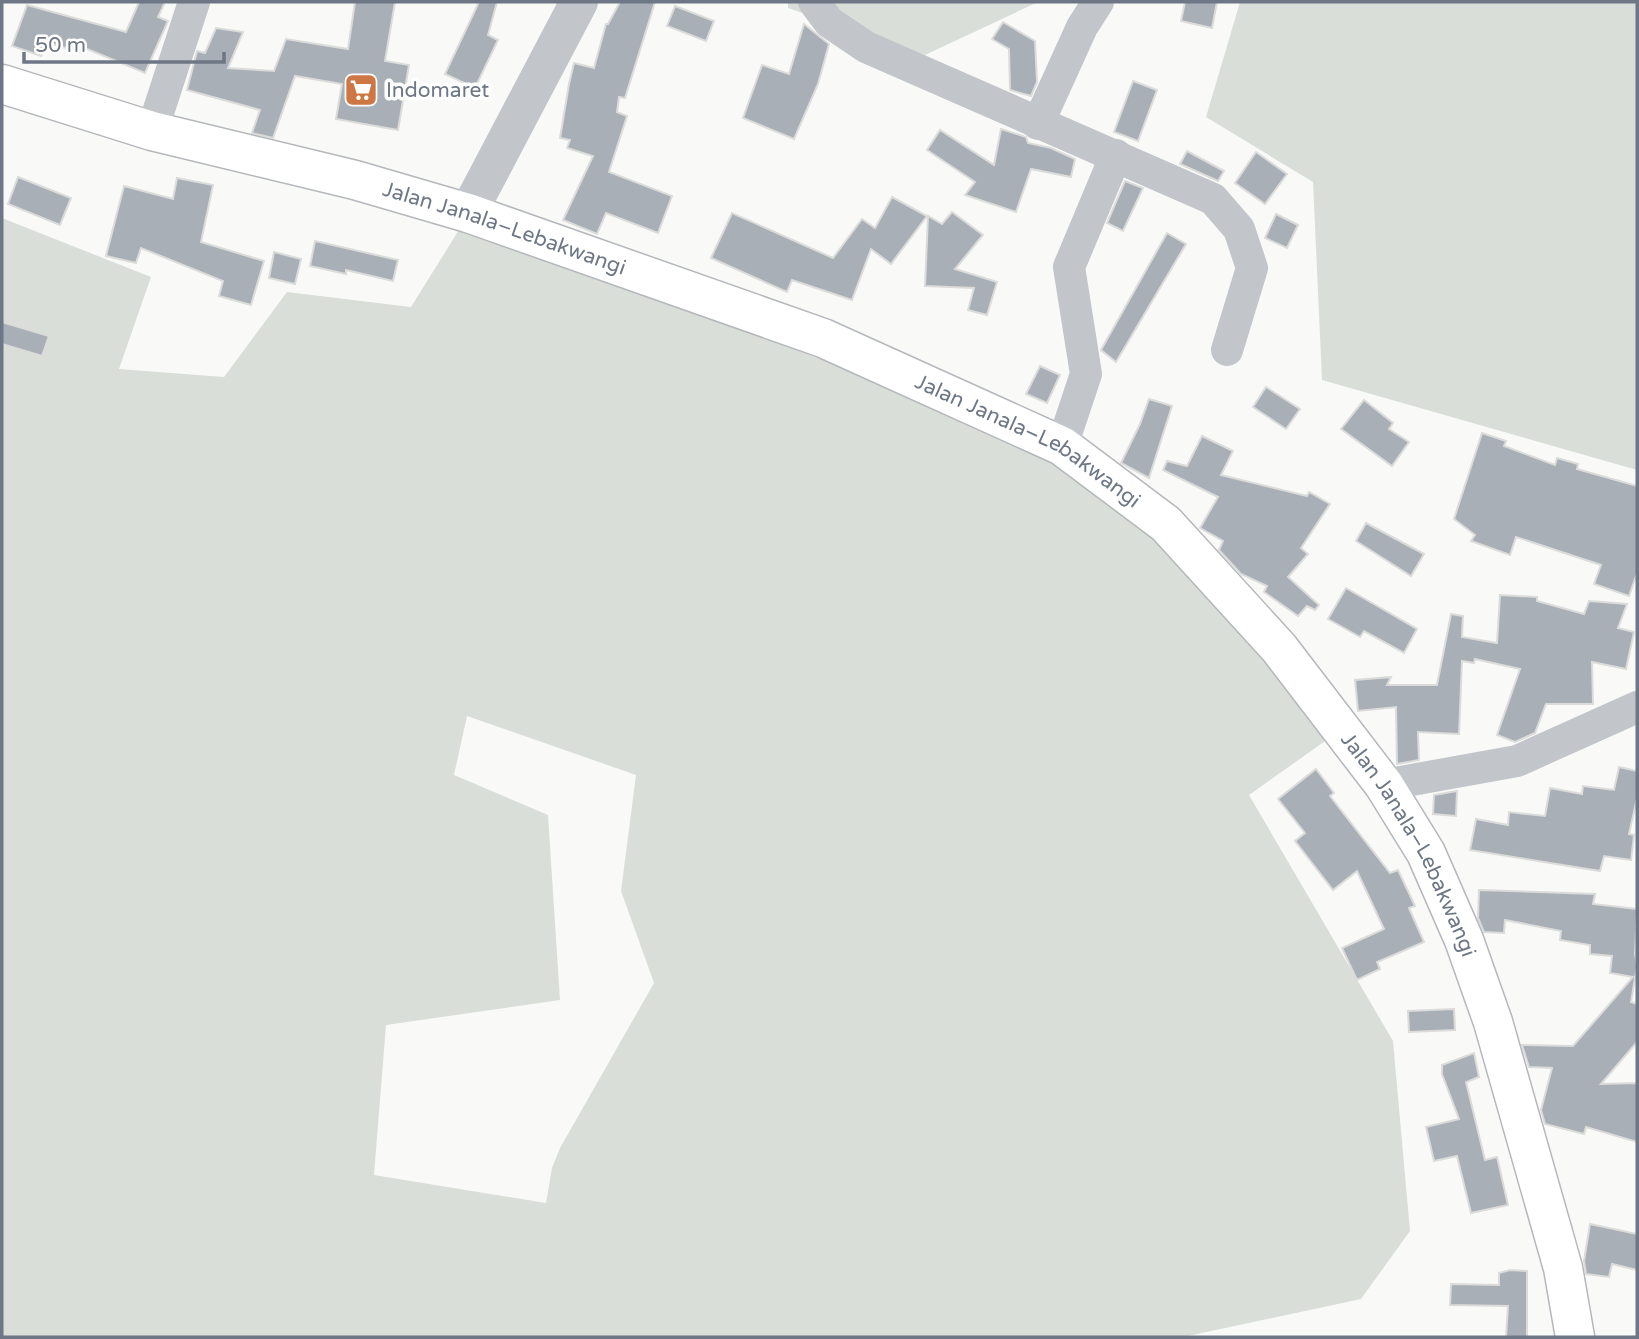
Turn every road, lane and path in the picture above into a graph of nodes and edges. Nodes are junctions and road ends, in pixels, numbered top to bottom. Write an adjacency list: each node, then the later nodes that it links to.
1 (194, 2): 7 (street)
2 (579, 2): 9 (street)
3 (814, 2): 6 (street)
4 (1098, 2): 6 (street)
5 (2, 84): 7 (main road, Jalan Janala–Lebakwangi)
6 (1038, 124): 8 (street)
7 (152, 131): 9 (main road, Jalan Janala–Lebakwangi)
8 (1116, 155): 10 (street); 11 (street)
9 (468, 213): 11 (main road, Jalan Janala–Lebakwangi)
10 (1227, 350)
11 (1062, 446): 13 (main road, Jalan Janala–Lebakwangi)
12 (1637, 707): 13 (street)
13 (1384, 785): 14 (main road, Jalan Janala–Lebakwangi)
14 (1575, 1337)

